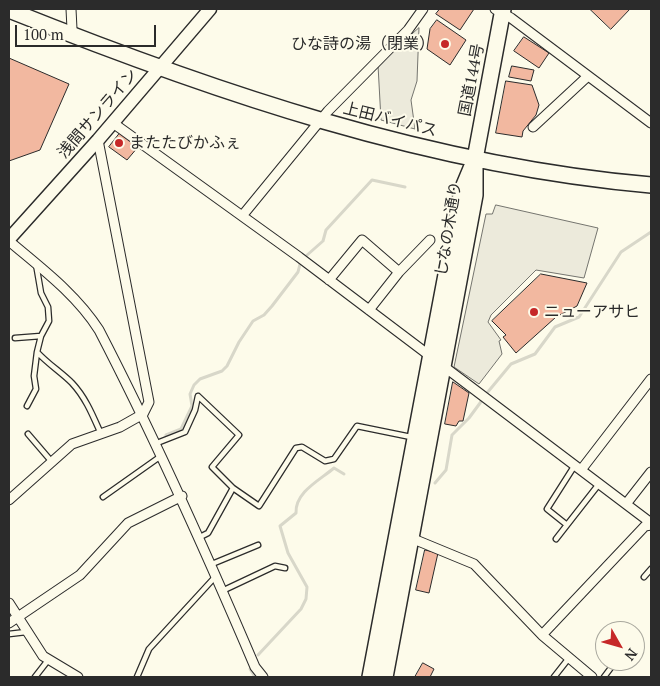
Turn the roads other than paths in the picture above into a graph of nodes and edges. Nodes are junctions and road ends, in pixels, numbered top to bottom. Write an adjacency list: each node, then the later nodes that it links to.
1 (28, 9): 7 (highway, 上田バイパス)
2 (70, 9): 7 (street)
3 (210, 9): 9 (street, 浅間サンライン)
4 (423, 9): 11 (street)
5 (9, 10): 8 (highway, 上田バイパス)
6 (500, 10): 10 (street); 16 (highway, 国道144号)
7 (72, 29): 8 (highway, 上田バイパス)
8 (129, 56): 9 (highway, 上田バイパス)
9 (160, 66): 11 (highway, 上田バイパス); 12 (street, 浅間サンライン)
10 (588, 76): 13 (street); 14 (street)
11 (322, 120): 16 (highway, 上田バイパス); 18 (street)
12 (113, 123): 15 (street, 浅間サンライン); 18 (street)
13 (651, 123)
14 (533, 127)
15 (98, 140): 19 (street, 浅間サンライン); 32 (street)
16 (475, 159): 17 (highway, 上田バイパス); 28 (highway, しなの木通り); 29 (highway, しなの木通り)
17 (651, 185)
18 (242, 216): 23 (street)
19 (9, 240): 21 (street)
20 (430, 240): 22 (street)
21 (36, 264): 25 (lane); 32 (street)
22 (398, 272): 23 (street); 24 (street)
23 (329, 280): 24 (street)
24 (369, 310): 28 (street)
25 (40, 336): 26 (lane); 27 (lane)
26 (15, 338)
27 (37, 352): 31 (lane); 34 (lane)
28 (430, 357): 29 (street); 35 (highway, しなの木通り)
29 (443, 367): 39 (street); 50 (highway, しなの木通り)
30 (651, 379): 39 (street)
31 (27, 406)
32 (143, 414): 34 (street); 36 (street)
33 (28, 434): 38 (lane)
34 (101, 434): 38 (street)
35 (415, 438): 42 (lane); 70 (highway, しなの木通り)
36 (157, 443): 37 (street); 42 (lane)
37 (162, 455): 43 (street); 44 (lane)
38 (52, 462): 45 (street)
39 (578, 468): 41 (street); 48 (lane)
40 (651, 472): 46 (street)
41 (599, 484): 46 (street); 48 (lane)
42 (234, 488): 49 (lane)
43 (182, 496): 49 (street); 60 (street)
44 (103, 497)
45 (9, 500)
46 (626, 504): 47 (street)
47 (651, 524): 63 (street)
48 (567, 525): 51 (lane)
49 (200, 537): 53 (street)
50 (411, 538): 63 (street); 71 (highway, しなの木通り)
51 (556, 538)
52 (258, 545): 53 (lane)
53 (212, 564): 56 (street)
54 (284, 568): 58 (lane)
55 (651, 568): 57 (lane)
56 (217, 576): 58 (street); 68 (lane)
57 (644, 577)
58 (222, 591): 69 (street)
59 (9, 603): 60 (street)
60 (13, 621): 61 (street)
61 (26, 632): 62 (lane); 65 (street)
62 (9, 634)
63 (542, 635): 64 (street)
64 (569, 658): 72 (lane); 73 (street)
65 (49, 659): 66 (lane); 67 (street)
66 (35, 677)
67 (78, 677)
68 (138, 677)
69 (263, 677)
70 (370, 677)
71 (385, 677)
72 (554, 677)
73 (592, 677)

